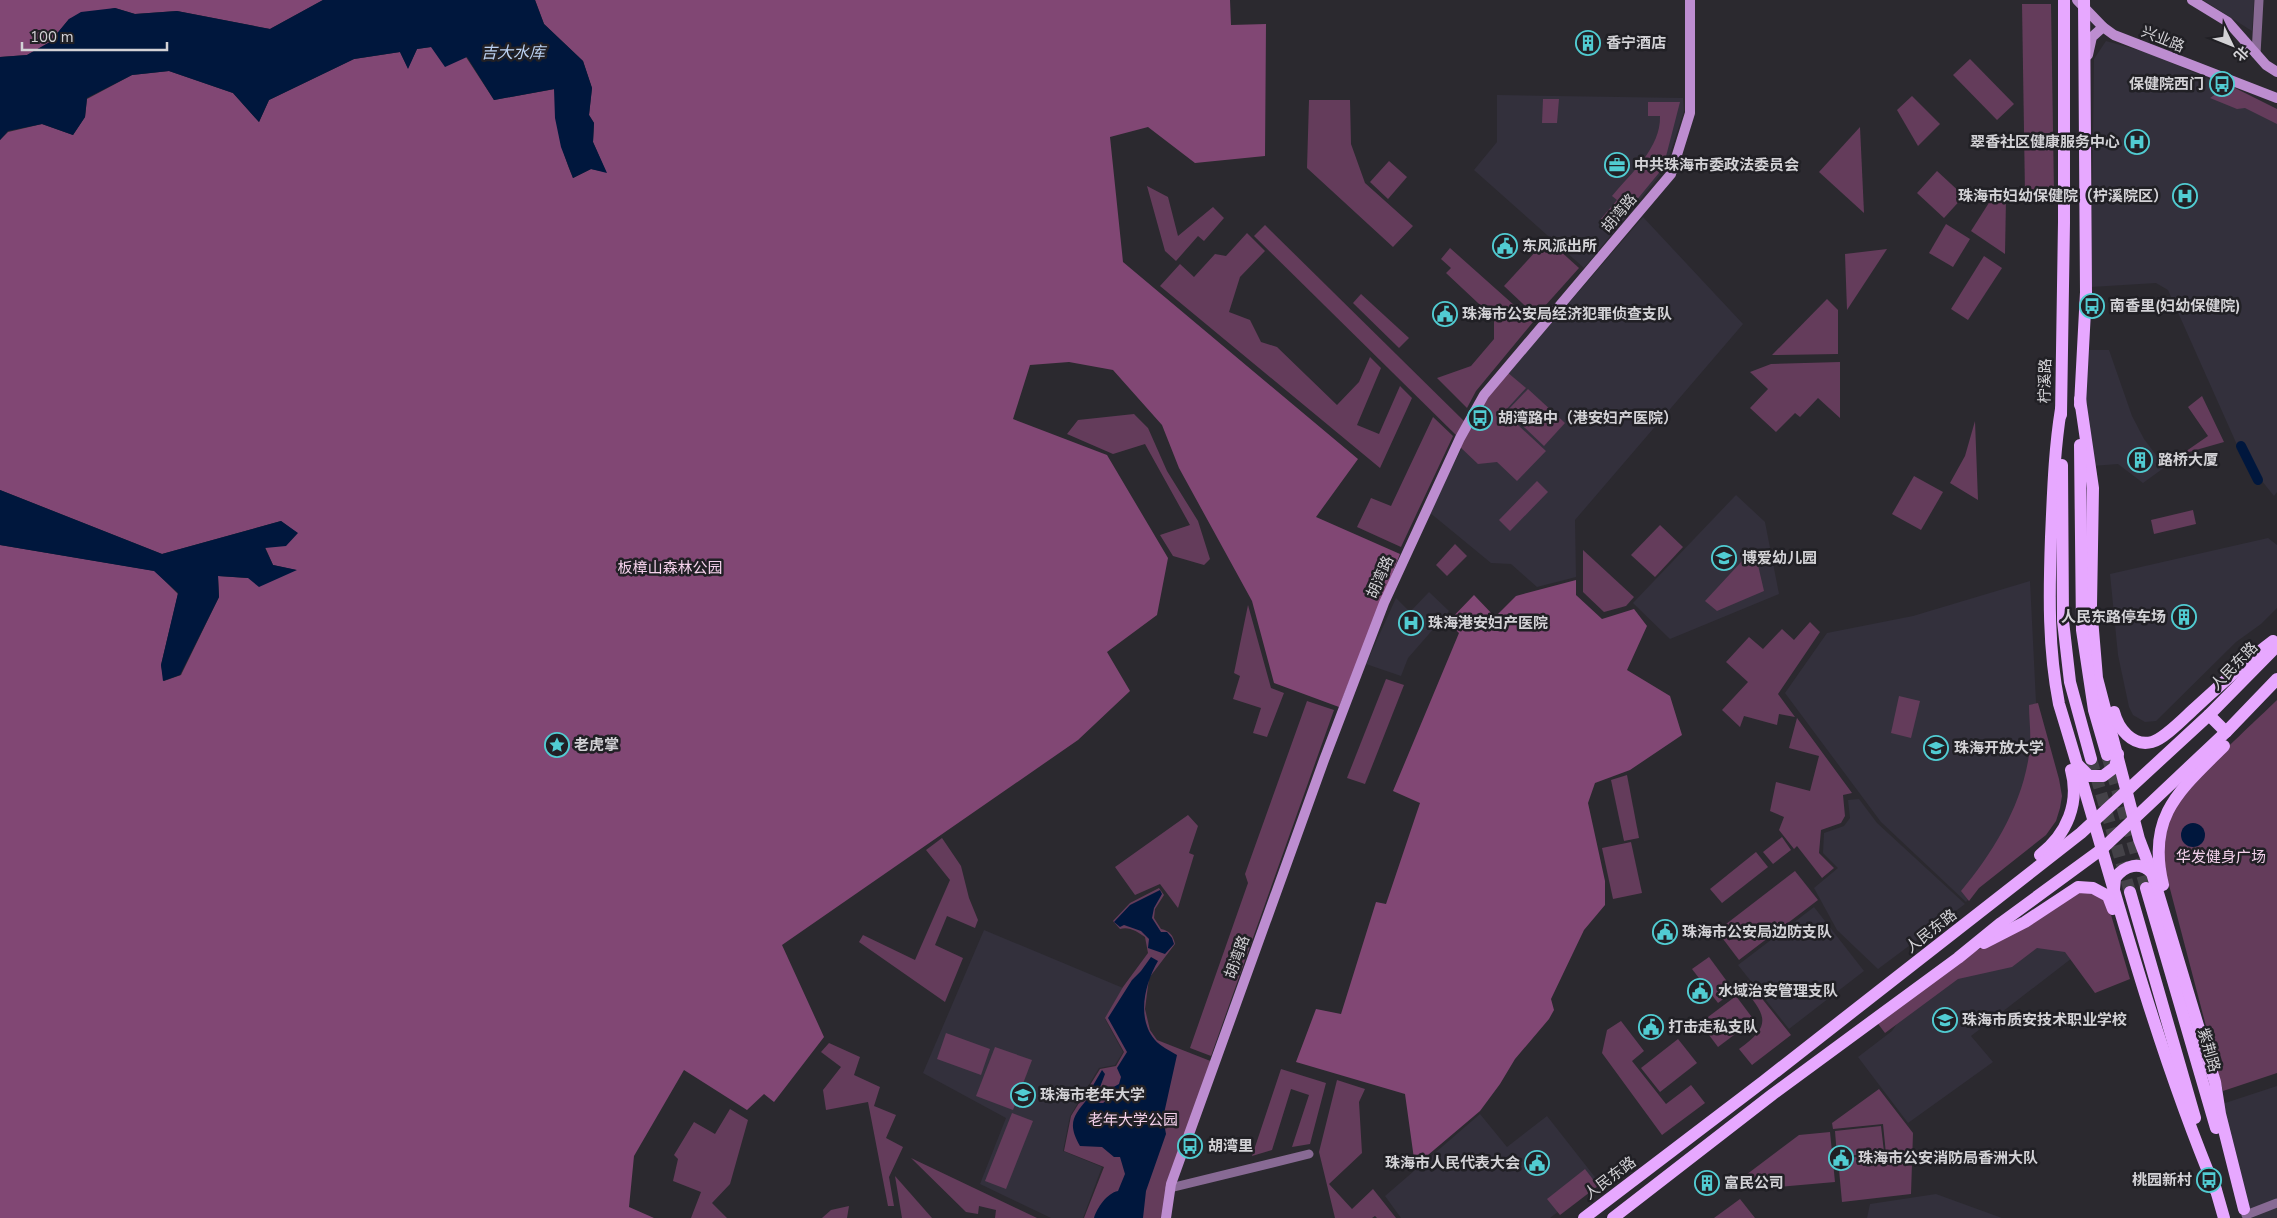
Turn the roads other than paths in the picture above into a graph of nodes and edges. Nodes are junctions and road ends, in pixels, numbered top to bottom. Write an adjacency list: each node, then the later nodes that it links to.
1 (1690, 0): 40 (street, 胡湾路)
2 (2064, 0): 11 (main road, 柠溪路)
3 (2192, 0): 7 (street)
4 (2259, 0): 7 (street)
5 (2082, 2): 6 (street, 兴业路); 9 (main road)
6 (2103, 27): 9 (street); 10 (street, 兴业路)
7 (2256, 54): 8 (street)
8 (2277, 72)
9 (2084, 73): 12 (main road)
10 (2277, 98)
11 (2064, 119): 12 (main road); 14 (main road, 柠溪路)
12 (2084, 119): 13 (main road)
13 (2080, 398): 15 (main road); 23 (main road)
14 (2061, 409): 20 (main road); 24 (main road, 柠溪路)
15 (2091, 606): 16 (main road); 23 (main road)
16 (2277, 638)
17 (2277, 646): 21 (main road, 人民东路)
18 (2277, 679): 22 (main road)
19 (2277, 691): 37 (main road)
20 (2060, 704): 25 (main road); 34 (main road)
21 (2209, 715): 22 (main road); 26 (main road, 人民东路)
22 (2226, 732): 27 (main road)
23 (2113, 754): 25 (main road); 26 (main road)
24 (2091, 759)
25 (2078, 765): 28 (main road)
26 (2127, 791): 27 (main road); 28 (main road, 人民东路)
27 (2134, 818): 29 (main road); 30 (main road)
28 (2095, 820): 29 (main road); 34 (main road, 人民东路)
29 (2102, 849): 33 (main road); 35 (main road)
30 (2152, 873): 33 (main road); 37 (main road)
31 (2146, 888): 43 (main road, 紫荆路)
32 (2130, 892): 41 (main road)
33 (2115, 894): 38 (main road)
34 (1990, 905): 35 (main road); 45 (main road, 人民东路)
35 (2000, 923): 36 (main road)
36 (1958, 958): 38 (main road); 46 (main road)
37 (2194, 1011): 43 (main road)
38 (2164, 1054): 41 (main road)
39 (1308, 1154): 40 (street)
40 (1170, 1188): 44 (street, 胡湾路)
41 (2216, 1191): 47 (street); 48 (main road)
42 (2277, 1203): 43 (street)
43 (2245, 1214)
44 (1166, 1218)
45 (1584, 1218)
46 (1613, 1218)
47 (2218, 1218)
48 (2224, 1218)

